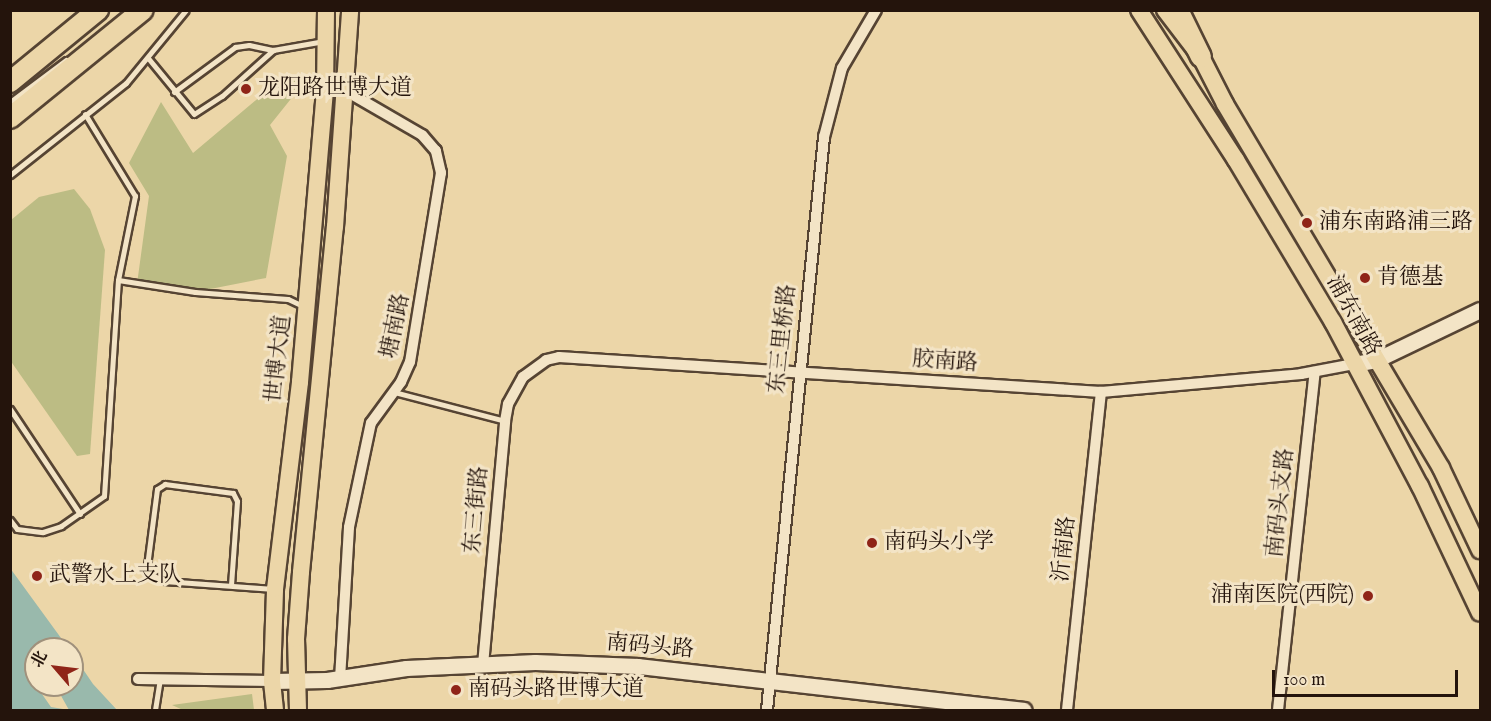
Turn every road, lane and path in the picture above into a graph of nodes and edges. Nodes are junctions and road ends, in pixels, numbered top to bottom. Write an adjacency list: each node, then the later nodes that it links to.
1 (98, 10): 20 (highway)
2 (132, 10): 14 (lane)
3 (143, 10): 26 (highway)
4 (186, 10): 19 (lane)
5 (325, 10): 13 (main road, 世博大道)
6 (350, 10): 22 (main road, 世博大道)
7 (876, 10): 35 (street, 东三里桥路)
8 (1129, 10): 16 (main road, 浦东南路)
9 (1139, 10): 16 (main road, 浦东南路)
10 (1165, 10): 18 (main road, 浦东南路)
11 (1179, 10): 18 (highway)
12 (1187, 10): 24 (main road, 浦东南路)
13 (327, 41): 15 (lane); 29 (main road, 世博大道)
14 (85, 46)
15 (273, 50): 21 (lane); 21 (lane)
16 (1166, 52): 32 (main road, 浦东南路)
17 (76, 53): 23 (lane)
18 (1201, 57): 24 (main road, 浦东南路)
19 (148, 58): 21 (lane); 25 (lane)
20 (10, 82)
21 (174, 92)
22 (346, 92): 36 (street, 塘南路); 51 (main road, 世博大道)
23 (10, 102)
24 (1225, 104): 31 (main road, 浦东南路)
25 (86, 114): 27 (lane); 28 (lane)
26 (10, 117)
27 (10, 175)
28 (118, 280): 29 (lane); 40 (lane)
29 (307, 307): 44 (main road, 世博大道)
30 (1480, 310): 31 (street)
31 (1376, 360): 32 (street); 42 (main road, 浦东南路)
32 (1354, 364): 34 (street, 胶南路); 45 (main road, 浦东南路)
33 (534, 367): 35 (street, 胶南路); 39 (street, 东三街路)
34 (1315, 372): 37 (street, 胶南路); 59 (street, 南码头支路)
35 (799, 373): 37 (street, 胶南路); 52 (street, 东三里桥路)
36 (394, 392): 39 (lane); 49 (street, 塘南路)
37 (1101, 392): 58 (street, 沂南路)
38 (10, 409): 40 (lane)
39 (505, 421): 46 (street, 东三街路)
40 (80, 514): 41 (lane)
41 (10, 520)
42 (1480, 550)
43 (231, 585): 43 (lane); 44 (lane)
44 (275, 589): 50 (main road, 世博大道)
45 (1480, 613)
46 (483, 665): 49 (street, 南码头路); 52 (street, 南码头路)
47 (160, 678): 48 (street); 50 (street); 53 (lane)
48 (138, 679)
49 (340, 679): 51 (street, 南码头路)
50 (272, 681): 51 (street, 南码头路); 54 (main road, 世博大道)
51 (296, 682): 55 (main road, 世博大道)
52 (770, 683): 56 (street, 东三里桥路); 57 (street, 南码头路)
53 (155, 711)
54 (275, 711)
55 (298, 711)
56 (767, 711)
57 (1024, 711)
58 (1067, 711)
59 (1278, 711)

